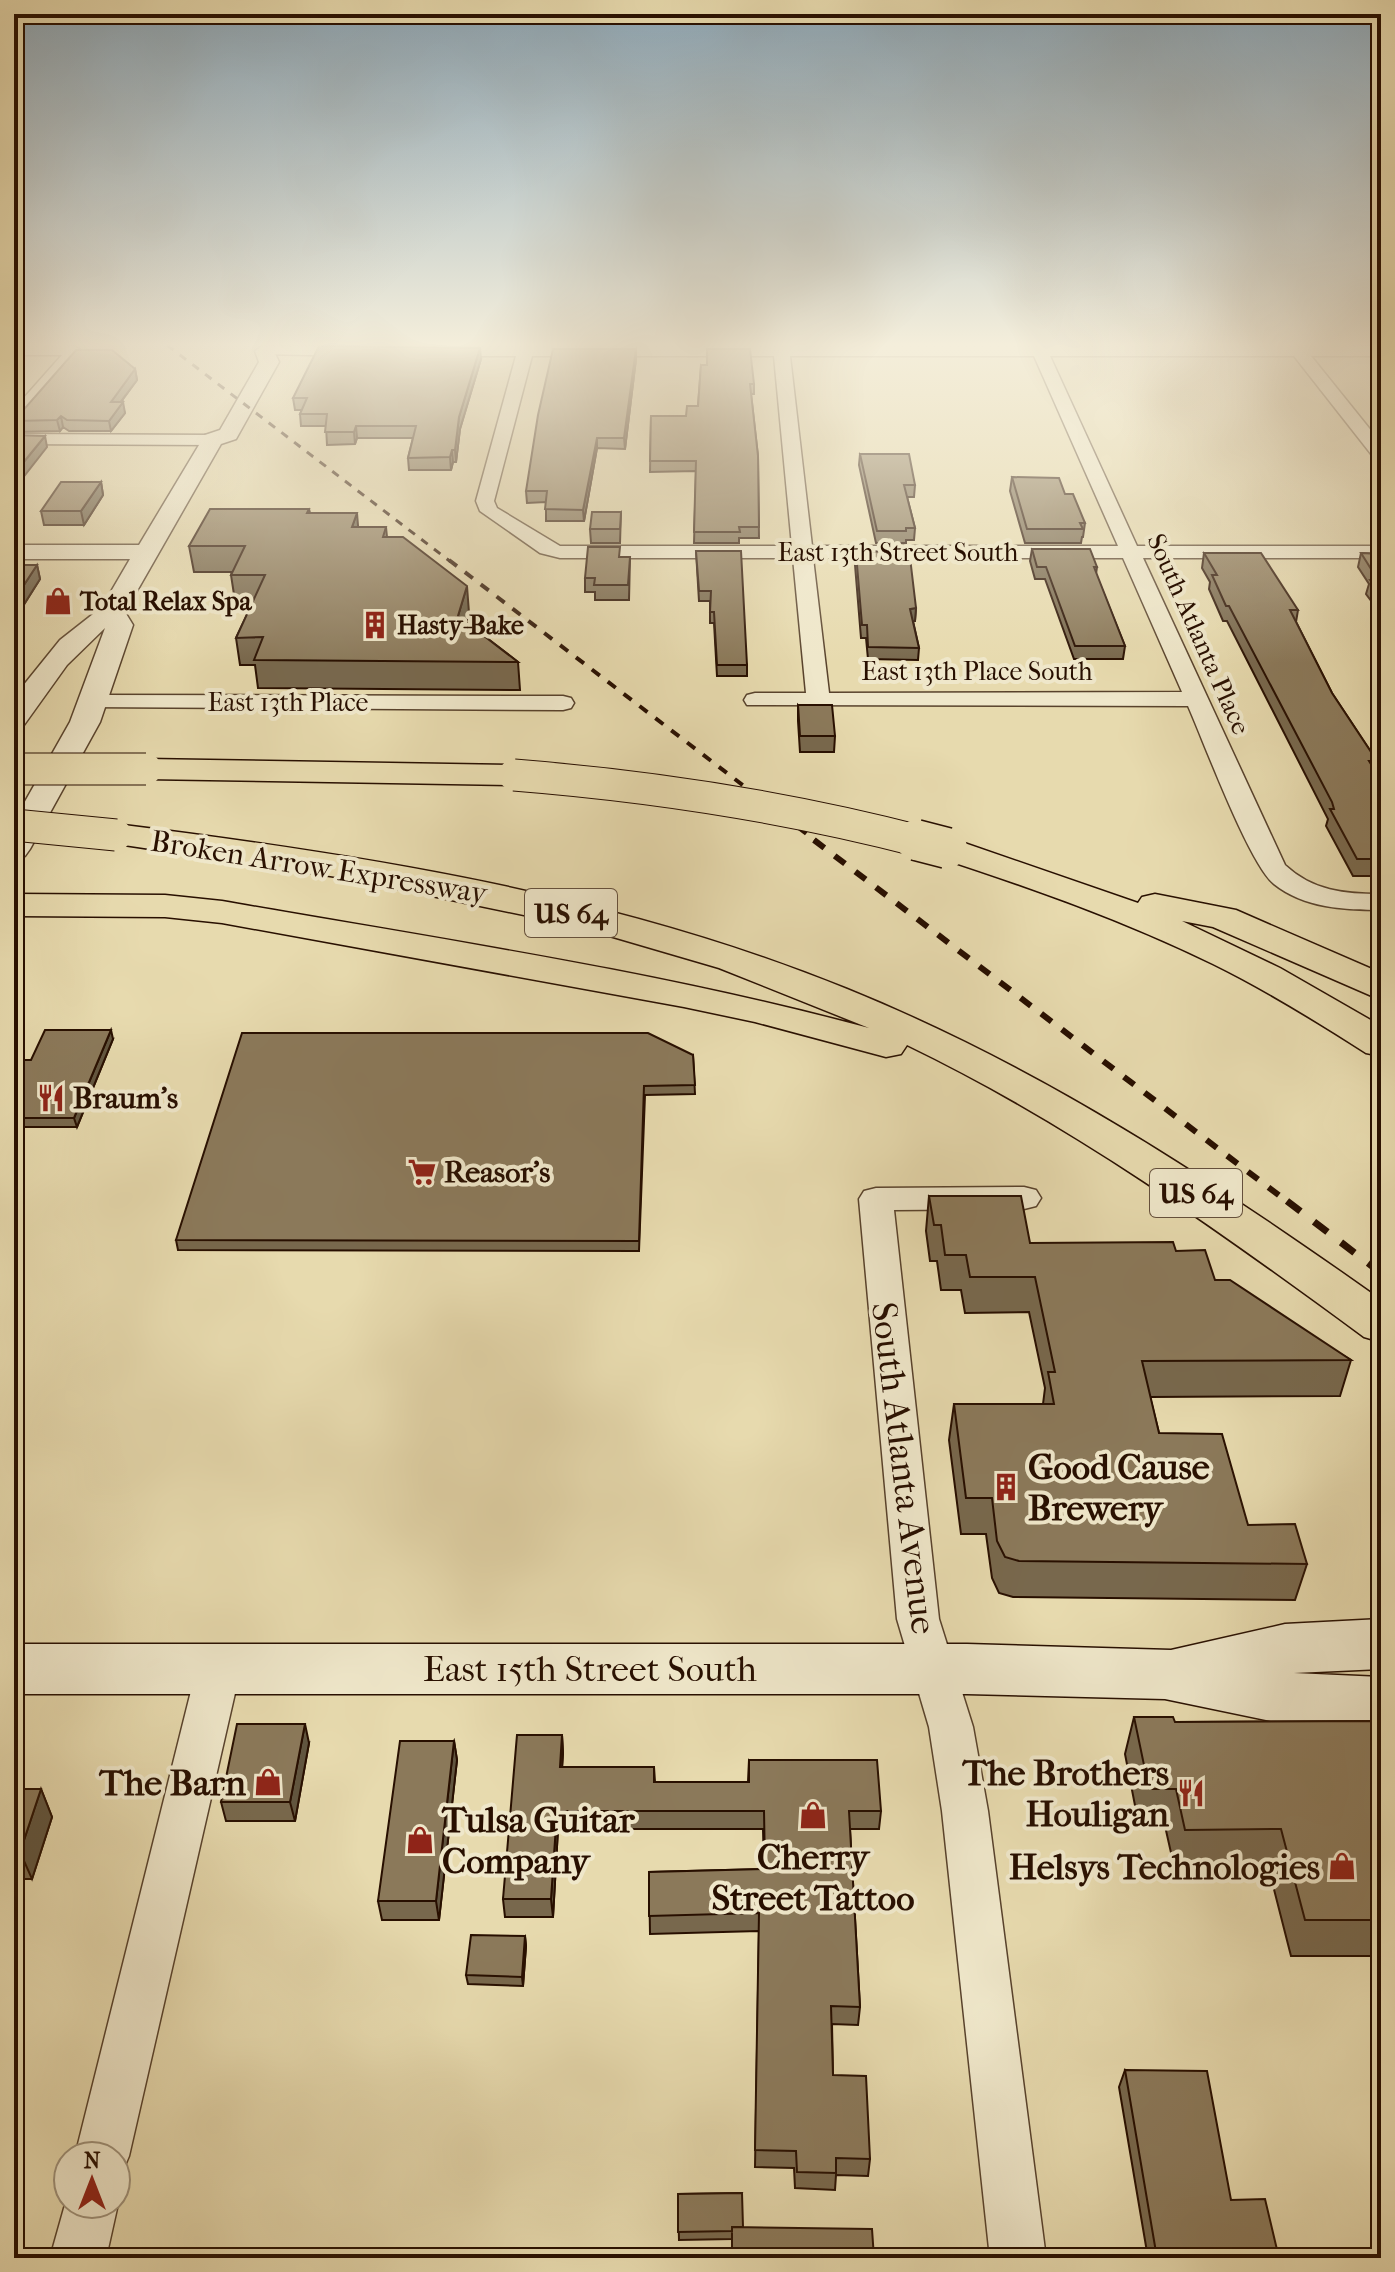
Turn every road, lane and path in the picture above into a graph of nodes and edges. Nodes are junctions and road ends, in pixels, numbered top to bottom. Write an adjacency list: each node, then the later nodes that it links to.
1 (207, 451): 6 (street)
2 (498, 451): 7 (street, East 13th Street South)
3 (792, 451): 7 (street)
4 (1085, 451): 8 (street, South Atlanta Place)
5 (14, 552): 6 (street)
6 (147, 552): 10 (street)
7 (803, 552): 8 (street, East 13th Street South); 13 (street)
8 (1131, 552): 9 (street, East 13th Street South); 11 (street, South Atlanta Place)
9 (1381, 552)
10 (112, 612): 14 (street); 14 (street)
11 (1198, 699): 13 (street, East 13th Place South); 20 (street, South Atlanta Place)
12 (755, 700): 13 (street, East 13th Place South)
13 (818, 700)
14 (44, 703): 15 (street, East 13th Place); 18 (street)
15 (563, 703)
16 (14, 769): 19 (highway, bridge)
17 (14, 825): 24 (highway, Broken Arrow Expressway / US 64, bridge)
18 (14, 849)
19 (1066, 887): 22 (highway); 23 (highway)
20 (1381, 902)
21 (14, 905): 24 (highway)
22 (1381, 988)
23 (1381, 1044)
24 (1001, 1076): 26 (highway, Broken Arrow Expressway / US 64)
25 (1024, 1198): 30 (street, South Atlanta Avenue)
26 (1381, 1325)
27 (1381, 1644): 31 (main road, East 15th Street South)
28 (219, 1667): 29 (main road, East 15th Street South); 30 (main road, East 15th Street South); 33 (street)
29 (14, 1669)
30 (933, 1669): 31 (main road, East 15th Street South); 36 (street, South Atlanta Avenue)
31 (1165, 1674): 32 (main road, East 15th Street South)
32 (1381, 1703)
33 (106, 2140)
34 (87, 2220): 35 (street)
35 (78, 2258)
36 (1018, 2258)

